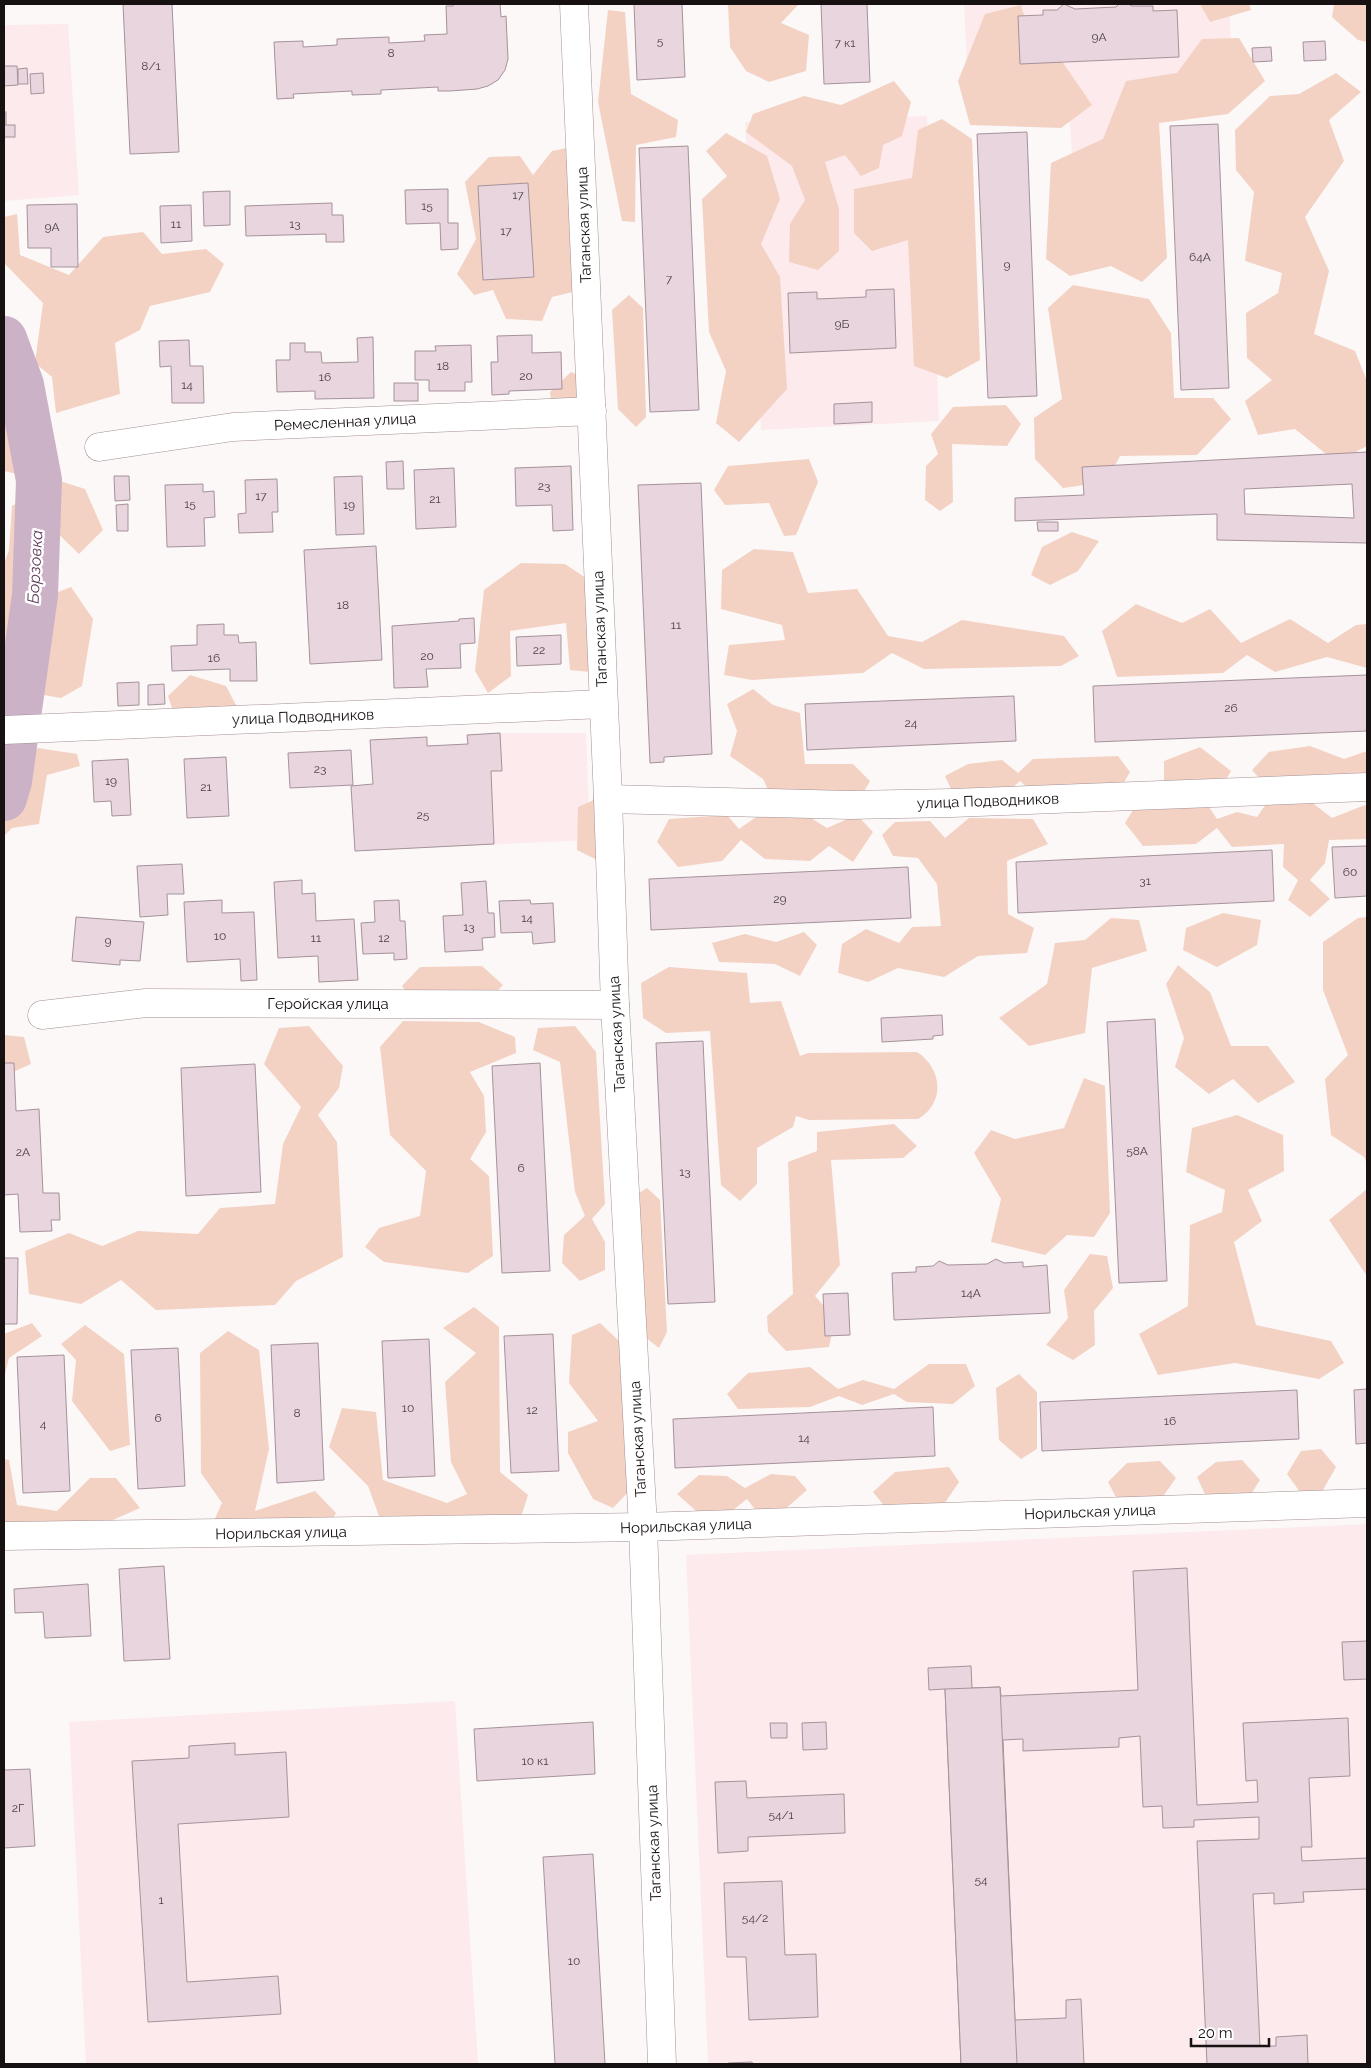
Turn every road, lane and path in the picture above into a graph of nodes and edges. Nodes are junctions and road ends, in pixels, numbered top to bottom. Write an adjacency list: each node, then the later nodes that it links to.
1 (574, 4): 2 (street, Таганская улица)
2 (592, 411): 3 (street, Ремесленная улица); 4 (street, Таганская улица)
3 (100, 446)
4 (603, 704): 5 (street, улица Подводников); 7 (street, Таганская улица)
5 (4, 730)
6 (1367, 788): 7 (street, улица Подводников)
7 (608, 799): 8 (street, Таганская улица)
8 (615, 1005): 9 (street, Геройская улица); 11 (street, Таганская улица)
9 (42, 1015)
10 (1367, 1503): 11 (street, Норильская улица)
11 (643, 1527): 12 (street, Норильская улица); 13 (street, Таганская улица)
12 (4, 1536)
13 (662, 2064)

